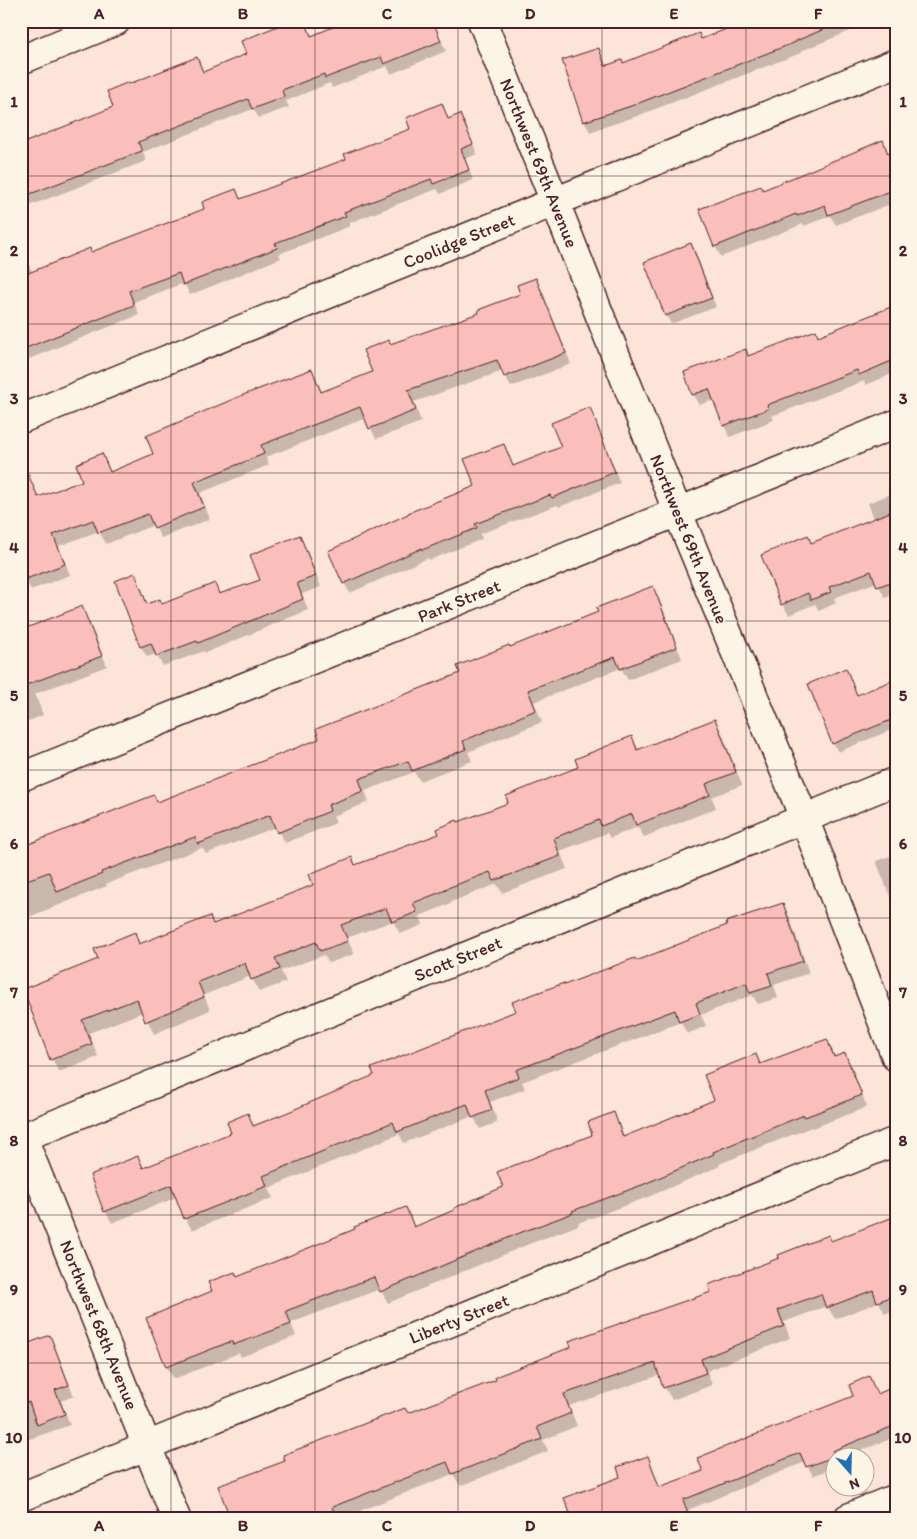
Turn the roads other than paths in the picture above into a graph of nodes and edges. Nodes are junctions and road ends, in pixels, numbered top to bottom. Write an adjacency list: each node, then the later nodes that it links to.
1 (116, 21): 3 (street)
2 (482, 21): 5 (street, Northwest 69th Avenue)
3 (21, 60)
4 (896, 63): 5 (street, Coolidge Street)
5 (555, 202): 6 (street, Coolidge Street); 8 (street, Northwest 69th Avenue)
6 (21, 419)
7 (896, 424): 8 (street, Park Street)
8 (678, 513): 9 (street, Park Street); 11 (street, Northwest 69th Avenue)
9 (21, 777)
10 (896, 781): 11 (street, Scott Street)
11 (804, 818): 12 (street, Northwest 69th Avenue); 13 (street, Scott Street)
12 (896, 1058)
13 (22, 1136): 15 (street, Northwest 68th Avenue)
14 (896, 1141): 15 (street, Liberty Street)
15 (148, 1446): 16 (street, Liberty Street); 18 (street, Northwest 68th Avenue)
16 (21, 1497)
17 (896, 1498): 19 (street)
18 (176, 1518)
19 (848, 1518)

